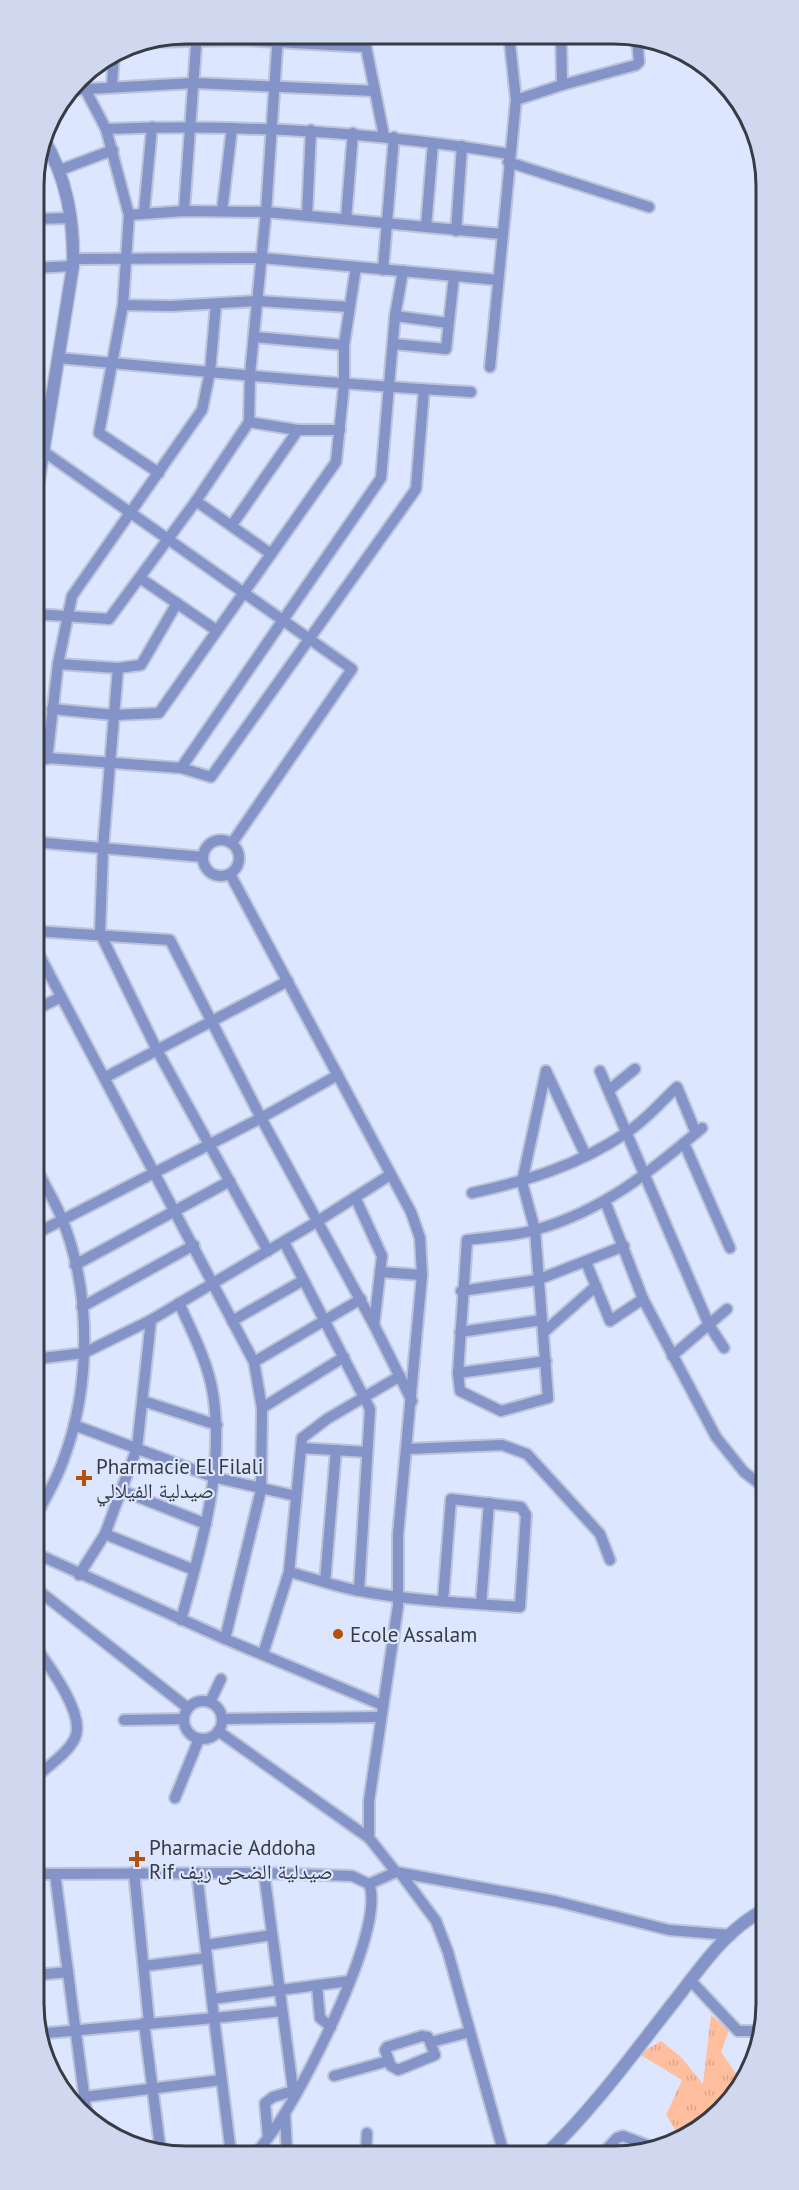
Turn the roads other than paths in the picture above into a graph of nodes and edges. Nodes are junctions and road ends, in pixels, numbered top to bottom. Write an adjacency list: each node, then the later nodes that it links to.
1 (197, 44): 8 (street)
2 (277, 44): 9 (street)
3 (349, 44): 14 (street)
4 (510, 44): 15 (street)
5 (561, 44): 11 (street)
6 (638, 46): 11 (street)
7 (113, 64): 10 (street)
8 (194, 83): 9 (street); 10 (street); 16 (street)
9 (274, 85): 14 (street); 19 (street)
10 (112, 86): 13 (street)
11 (562, 86): 15 (street)
12 (81, 89): 13 (street)
13 (85, 89): 20 (street)
14 (375, 91): 23 (street)
15 (516, 100): 28 (street)
16 (192, 126): 17 (street); 18 (street); 31 (street)
17 (152, 127): 20 (street); 33 (street)
18 (232, 128): 19 (street); 32 (street)
19 (272, 128): 21 (street); 34 (street)
20 (106, 129): 27 (street)
21 (311, 130): 22 (street); 36 (street)
22 (352, 133): 23 (street); 39 (street)
23 (389, 136): 24 (street); 40 (street)
24 (434, 143): 25 (street); 41 (street)
25 (462, 146): 28 (street); 42 (street)
26 (48, 148): 29 (street)
27 (113, 150): 29 (street); 35 (street)
28 (509, 158): 30 (street); 43 (street)
29 (60, 170): 37 (street)
30 (650, 207)
31 (184, 211): 32 (street); 33 (street)
32 (222, 211): 34 (street)
33 (144, 212): 35 (street)
34 (266, 212): 36 (street); 44 (street)
35 (129, 215): 45 (street)
36 (307, 215): 39 (street)
37 (71, 218): 38 (street); 46 (street)
38 (44, 219)
39 (346, 219): 40 (street)
40 (387, 223): 41 (street); 49 (street)
41 (426, 227): 42 (street)
42 (456, 231): 43 (street)
43 (501, 234): 52 (street)
44 (262, 258): 45 (street); 48 (street); 53 (street)
45 (127, 259): 46 (street); 54 (street)
46 (73, 263): 47 (street); 62 (street)
47 (44, 267)
48 (356, 267): 49 (street); 56 (street)
49 (383, 270): 50 (street)
50 (403, 271): 51 (street); 57 (street)
51 (454, 276): 52 (street); 58 (street)
52 (498, 280): 64 (street)
53 (258, 301): 55 (street); 56 (street); 59 (street)
54 (123, 304): 55 (street); 63 (street)
55 (216, 304): 65 (street)
56 (349, 307): 61 (street)
57 (395, 316): 58 (street); 60 (street)
58 (448, 323): 60 (street)
59 (254, 337): 61 (street); 66 (street)
60 (394, 344): 68 (street)
61 (344, 345): 67 (street)
62 (59, 358): 63 (street); 72 (street)
63 (111, 363): 65 (street); 76 (street)
64 (490, 367)
65 (210, 372): 66 (street); 76 (street)
66 (250, 374): 67 (street); 71 (street)
67 (344, 385): 68 (street); 74 (street)
68 (390, 386): 69 (street); 87 (street)
69 (424, 390): 70 (street); 89 (street)
70 (471, 392)
71 (249, 422): 73 (street); 77 (street)
72 (44, 430)
73 (298, 430): 74 (street); 79 (street)
74 (340, 430): 81 (street)
75 (44, 457): 78 (street)
76 (159, 473): 78 (street)
77 (196, 501): 79 (street); 80 (street)
78 (131, 514): 80 (street); 86 (street)
79 (232, 525): 81 (street)
80 (168, 539): 82 (street); 83 (street)
81 (271, 554): 83 (street)
82 (140, 578): 84 (street); 86 (street)
83 (243, 594): 87 (street); 88 (street)
84 (177, 603): 88 (street); 91 (street)
85 (44, 615): 86 (street)
86 (66, 617): 90 (street)
87 (282, 620): 89 (street); 97 (street)
88 (216, 630): 93 (street)
89 (309, 640): 97 (street); 99 (street)
90 (58, 664): 91 (street); 92 (street)
91 (118, 668): 93 (street)
92 (52, 709): 93 (street); 95 (street)
93 (114, 715): 96 (street)
94 (44, 759): 95 (street)
95 (47, 759): 96 (street)
96 (112, 764): 97 (street); 100 (street)
97 (182, 768)
98 (44, 843): 100 (street)
99 (232, 843): 101 (street); 102 (street)
100 (103, 848): 101 (street); 104 (street)
101 (202, 857): 102 (street)
102 (230, 874): 106 (street)
103 (44, 931): 104 (street)
104 (100, 933): 109 (street); 110 (street)
105 (44, 964): 107 (street)
106 (288, 981): 109 (street); 113 (street)
107 (61, 997): 108 (street); 114 (street)
108 (44, 1005)
109 (211, 1022): 110 (street); 116 (street)
110 (157, 1050): 114 (street); 119 (street)
111 (635, 1069): 115 (street)
112 (600, 1071): 115 (street)
113 (338, 1075): 116 (street); 122 (street)
114 (105, 1078): 121 (street)
115 (609, 1090): 117 (street)
116 (261, 1118): 119 (street); 132 (street)
117 (627, 1133): 118 (street); 120 (street); 123 (street)
118 (684, 1143): 123 (street); 138 (street)
119 (207, 1144): 121 (street); 124 (street)
120 (586, 1156): 125 (street); 125 (street)
121 (153, 1171): 130 (street); 131 (street)
122 (390, 1175): 128 (street); 143 (street)
123 (646, 1176): 129 (street); 158 (street)
124 (230, 1181): 130 (street); 139 (street)
125 (522, 1182): 127 (street); 134 (street)
126 (44, 1184): 131 (street)
127 (472, 1193)
128 (355, 1197): 132 (street); 142 (street)
129 (605, 1201): 134 (street); 137 (street)
130 (176, 1211): 136 (street); 141 (street)
131 (62, 1219): 133 (street); 141 (street)
132 (318, 1221): 135 (street); 149 (street)
133 (44, 1229)
134 (535, 1230): 144 (street); 148 (street)
135 (284, 1242): 139 (street); 145 (street)
136 (194, 1245): 146 (street); 152 (street)
137 (624, 1246): 140 (street); 150 (street)
138 (730, 1248)
139 (268, 1251): 146 (street)
140 (586, 1262): 144 (street); 147 (street)
141 (75, 1265): 152 (street)
142 (380, 1272): 143 (street); 159 (street)
143 (422, 1275): 173 (street)
144 (539, 1279): 148 (street); 155 (street)
145 (302, 1281): 156 (street); 157 (street)
146 (213, 1285): 151 (street); 156 (street)
147 (596, 1287): 150 (street); 161 (street)
148 (461, 1291): 160 (street)
149 (361, 1299): 157 (street); 159 (street)
150 (643, 1299): 164 (street)
151 (179, 1304): 154 (street); 176 (street)
152 (82, 1307): 163 (street)
153 (727, 1309): 158 (street)
154 (151, 1320): 163 (street); 172 (street)
155 (542, 1320): 160 (street); 161 (street)
156 (232, 1321): 168 (street)
157 (325, 1321): 165 (street); 168 (street)
158 (709, 1324): 162 (street); 164 (street)
159 (374, 1325): 170 (street)
160 (460, 1332): 169 (street)
161 (543, 1333): 167 (street)
162 (724, 1348)
163 (84, 1353): 166 (street); 175 (street)
164 (672, 1356): 183 (street)
165 (344, 1357): 171 (street); 174 (street)
166 (44, 1358)
167 (546, 1361): 169 (street); 169 (street)
168 (254, 1362): 174 (street)
169 (458, 1372)
170 (400, 1376): 171 (street); 173 (street)
171 (365, 1396): 178 (street); 181 (street)
172 (143, 1401): 176 (street); 177 (street)
173 (412, 1401): 179 (street)
174 (262, 1408): 184 (street)
175 (74, 1425): 177 (street); 187 (street)
176 (217, 1425): 182 (street)
177 (136, 1448): 182 (street); 185 (street)
178 (301, 1448): 180 (street); 186 (street)
179 (406, 1449): 192 (street); 199 (street)
180 (336, 1450): 181 (street); 196 (street)
181 (367, 1452): 197 (street)
182 (213, 1478): 184 (street); 189 (street)
183 (755, 1481)
184 (261, 1490): 186 (street); 203 (street)
185 (123, 1491): 189 (street); 190 (street)
186 (297, 1496): 194 (street)
187 (44, 1501)
188 (489, 1503): 200 (street); 201 (street); 201 (street)
189 (206, 1524): 193 (street)
190 (105, 1534): 193 (street); 195 (street)
191 (44, 1558): 195 (street)
192 (610, 1560)
193 (194, 1570): 202 (street)
194 (289, 1572): 196 (street); 204 (street)
195 (79, 1575): 202 (street)
196 (325, 1582): 197 (street)
197 (359, 1591): 199 (street)
198 (44, 1595): 209 (street)
199 (398, 1597): 200 (street); 208 (street)
200 (443, 1601): 201 (street)
201 (481, 1604)
202 (181, 1620): 203 (street)
203 (225, 1639): 204 (street)
204 (263, 1654): 208 (street)
205 (45, 1660): 216 (street)
206 (221, 1679): 207 (street)
207 (210, 1702): 209 (street); 212 (street)
208 (382, 1704): 210 (street)
209 (188, 1708): 211 (street)
210 (380, 1717): 212 (street); 218 (street)
211 (183, 1719): 213 (street); 215 (street)
212 (222, 1719): 214 (street)
213 (124, 1720)
214 (218, 1731): 215 (street); 218 (street)
215 (199, 1739): 217 (street)
216 (44, 1769)
217 (175, 1798)
218 (369, 1838): 222 (street)
219 (134, 1872): 220 (street); 224 (street); 231 (street)
220 (198, 1873): 221 (street); 229 (street)
221 (264, 1873): 225 (street); 227 (street)
222 (399, 1873): 225 (street); 228 (street); 247 (street)
223 (44, 1874): 224 (street)
224 (55, 1874): 232 (street)
225 (369, 1884): 235 (street)
226 (755, 1915): 228 (street)
227 (272, 1935): 229 (street); 237 (street)
228 (731, 1935): 234 (street)
229 (206, 1945): 230 (street)
230 (207, 1958): 231 (street); 239 (street)
231 (144, 1966): 243 (street)
232 (68, 1972): 233 (street); 245 (street)
233 (44, 1974)
234 (690, 1980): 246 (street); 267 (street)
235 (349, 1982): 236 (street); 244 (street)
236 (317, 1986): 237 (street); 244 (street)
237 (279, 1991): 238 (street); 240 (street)
238 (252, 1994): 239 (street); 241 (street)
239 (212, 1999): 242 (street)
240 (282, 2011): 241 (street); 254 (street)
241 (255, 2013): 242 (street)
242 (214, 2018): 243 (street); 252 (street)
243 (146, 2023): 245 (street); 253 (street)
244 (331, 2027): 254 (street)
245 (75, 2030): 248 (street); 255 (street)
246 (753, 2031)
247 (470, 2032): 249 (street); 266 (street)
248 (46, 2033)
249 (431, 2042): 250 (street); 250 (street)
250 (388, 2061): 251 (street)
251 (334, 2076)
252 (221, 2080): 253 (street); 262 (street)
253 (152, 2088): 255 (street); 260 (street)
254 (293, 2094): 257 (street); 259 (street)
255 (84, 2097): 256 (street)
256 (85, 2105)
257 (285, 2114): 259 (street); 264 (street)
258 (367, 2133): 265 (street)
259 (268, 2137): 263 (street)
260 (160, 2144)
261 (641, 2144): 268 (street)
262 (230, 2146)
263 (262, 2146)
264 (287, 2146)
265 (366, 2146)
266 (502, 2146)
267 (554, 2146)
268 (611, 2146)

